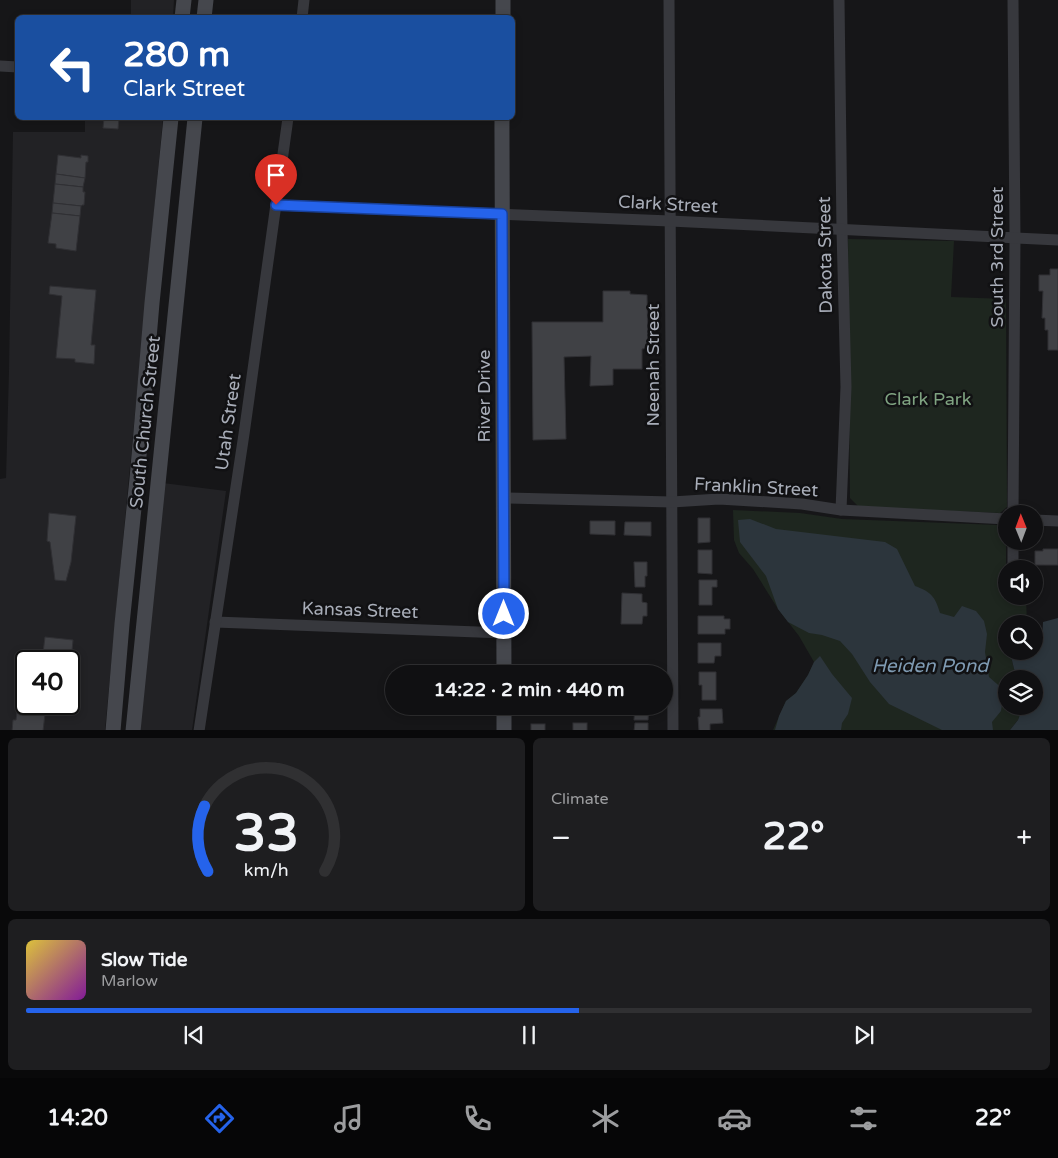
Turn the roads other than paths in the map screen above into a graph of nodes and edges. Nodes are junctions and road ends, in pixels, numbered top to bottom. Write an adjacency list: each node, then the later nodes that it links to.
1 (184, 0): 8 (main road)
2 (206, 0): 9 (main road)
3 (304, 0): 10 (street)
4 (503, 0): 11 (main road)
5 (669, 0): 20 (street, Neenah Street)
6 (839, 0): 21 (street, Dakota Street)
7 (1013, 0): 22 (street, South 3rd Street)
8 (182, 15)
9 (204, 15)
10 (302, 15)
11 (503, 15)
12 (0, 66): 13 (street)
13 (15, 67)
14 (171, 120): 35 (main road, South Church Street)
15 (194, 120): 36 (main road, South Church Street)
16 (288, 120): 18 (street, Utah Street)
17 (502, 120): 19 (main road, River Drive)
18 (276, 205): 19 (street, Clark Street); 31 (street, Utah Street)
19 (502, 214): 20 (street, Clark Street); 24 (main road, River Drive)
20 (670, 221): 21 (street, Clark Street); 25 (street, Neenah Street)
21 (842, 230): 22 (street, Clark Street); 27 (street, Dakota Street)
22 (1015, 238): 23 (street, Clark Street); 26 (street, South 3rd Street)
23 (1058, 240)
24 (504, 498): 25 (street, Franklin Street); 32 (main road, River Drive)
25 (672, 502): 27 (street, Franklin Street); 39 (street, Neenah Street)
26 (1013, 505)
27 (841, 510): 28 (street, Franklin Street)
28 (998, 519)
29 (1043, 520): 30 (street)
30 (1058, 521)
31 (215, 622): 32 (street, Kansas Street); 37 (street, Utah Street)
32 (504, 633): 33 (main road, River Drive)
33 (504, 665)
34 (504, 715): 38 (main road)
35 (113, 730)
36 (133, 730)
37 (199, 730)
38 (504, 730)
39 (673, 730)

